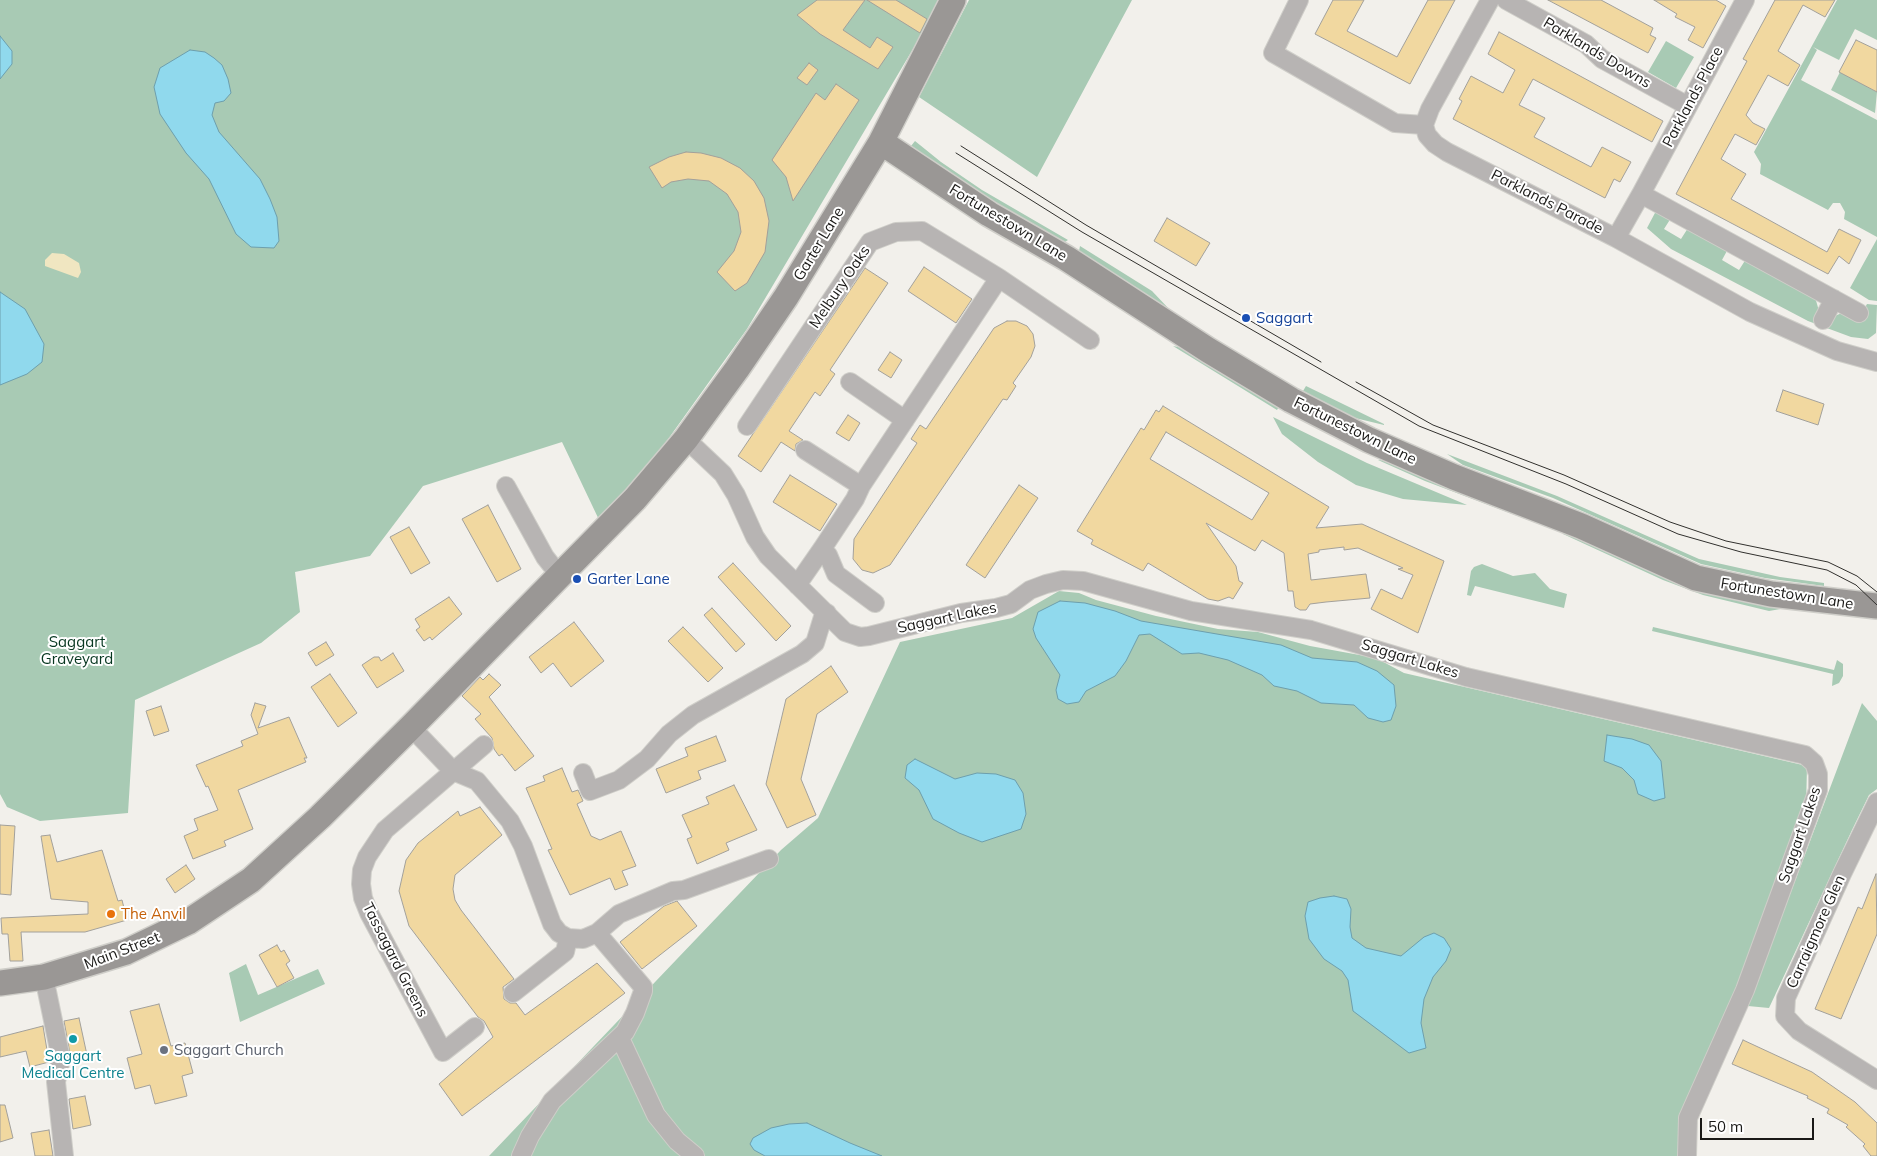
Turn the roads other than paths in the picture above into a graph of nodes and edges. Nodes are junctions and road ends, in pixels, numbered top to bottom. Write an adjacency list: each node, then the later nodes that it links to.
1 (953, 0): 8 (street, Garter Lane)
2 (1299, 0): 7 (street)
3 (1490, 0): 7 (street)
4 (1506, 0): 6 (street, Parklands Downs)
5 (1745, 0): 6 (street, Parklands Place)
6 (1688, 106): 9 (street, Parklands Place)
7 (1424, 125): 10 (street, Parklands Parade)
8 (881, 142): 20 (street, Garter Lane); 28 (street, Fortunestown Lane)
9 (1641, 194): 10 (street, Parklands Parade); 12 (street)
10 (1616, 238): 16 (street)
11 (999, 278): 15 (street, Melbury Oaks); 18 (street); 19 (street, Melbury Oaks)
12 (1834, 299): 13 (street); 14 (street)
13 (1859, 313)
14 (1824, 320)
15 (1090, 340)
16 (1877, 362)
17 (850, 382): 18 (street)
18 (905, 420): 23 (street)
19 (747, 426)
20 (686, 439): 25 (street, Garter Lane); 26 (street, Saggart Lakes)
21 (805, 450): 23 (street)
22 (506, 486): 25 (street)
23 (861, 486): 24 (street)
24 (822, 549): 26 (street); 27 (street)
25 (560, 576): 30 (street, Garter Lane)
26 (797, 585): 29 (street, Saggart Lakes)
27 (875, 603)
28 (1877, 606)
29 (827, 613): 33 (street); 48 (street, Saggart Lakes)
30 (412, 728): 32 (street); 35 (street, Garter Lane)
31 (484, 745): 32 (street, Tassagard Greens)
32 (453, 771): 38 (street); 42 (street, Tassagard Greens)
33 (583, 773)
34 (1877, 802): 44 (street, Carraigmore Glen)
35 (280, 855): 39 (street, Main Street)
36 (769, 859): 37 (street)
37 (597, 933): 38 (street); 43 (street)
38 (568, 938): 41 (street)
39 (44, 977): 40 (street, Main Street); 45 (street)
40 (0, 982)
41 (513, 993)
42 (475, 1027)
43 (620, 1038): 46 (street); 47 (street)
44 (1877, 1080)
45 (64, 1156)
46 (521, 1156)
47 (695, 1156)
48 (1687, 1156)

